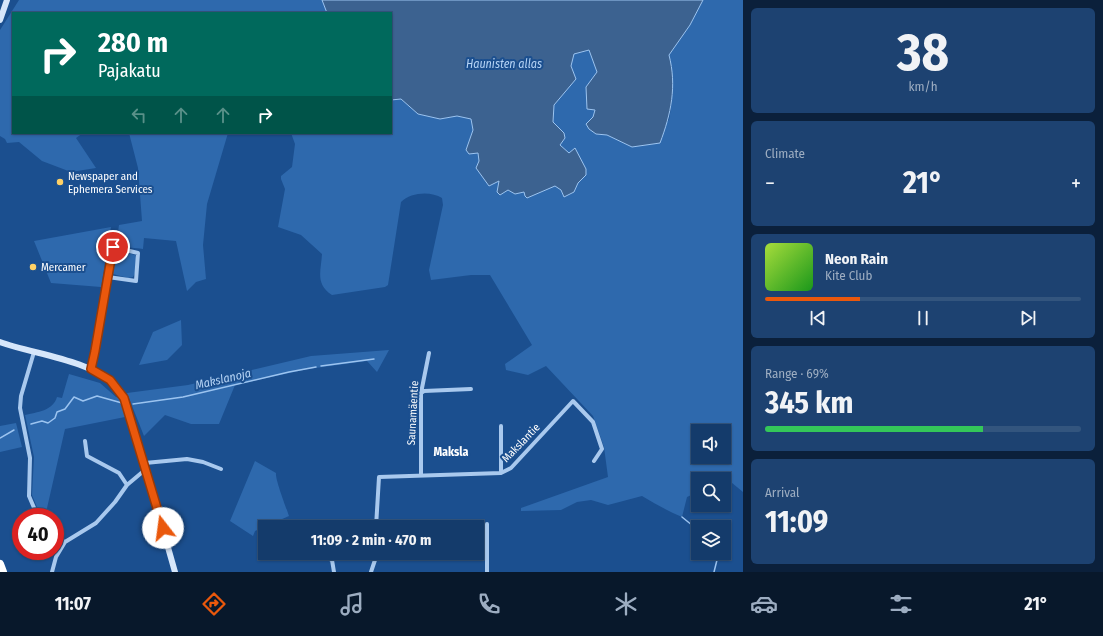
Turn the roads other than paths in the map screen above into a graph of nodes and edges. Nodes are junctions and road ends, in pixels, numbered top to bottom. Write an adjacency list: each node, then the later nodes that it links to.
1 (7, 0): 2 (street)
2 (0, 20)
3 (108, 277): 3 (street); 7 (street)
4 (0, 342): 5 (street)
5 (34, 352): 7 (street); 18 (street)
6 (429, 353): 9 (street, Saunamäentie)
7 (91, 369): 13 (street)
8 (471, 389): 9 (street)
9 (421, 393): 16 (street, Saunamäentie)
10 (501, 426): 15 (street)
11 (85, 441): 17 (street)
12 (594, 461): 15 (street, Makslantie)
13 (146, 466): 14 (street); 17 (street); 27 (street)
14 (221, 469)
15 (502, 473): 16 (street, Makslantie)
16 (421, 474): 19 (street, Makslantie)
17 (127, 485): 21 (street)
18 (34, 508)
19 (376, 520)
20 (487, 524): 30 (street)
21 (65, 542): 26 (street)
22 (332, 560): 28 (street)
23 (375, 560): 29 (street)
24 (0, 564): 25 (highway)
25 (3, 572)
26 (52, 572)
27 (175, 572)
28 (334, 572)
29 (371, 572)
30 (488, 572)

